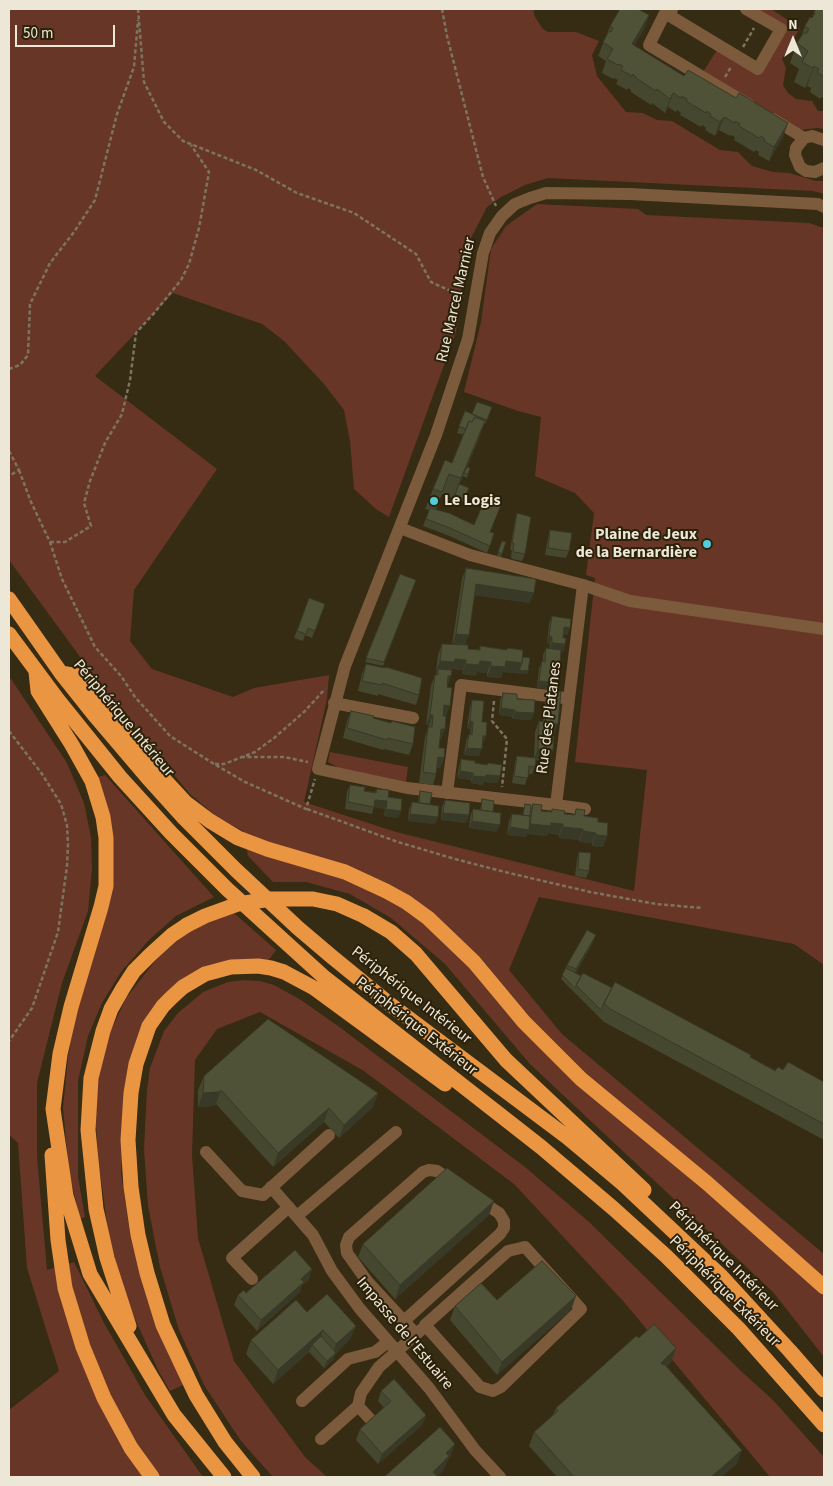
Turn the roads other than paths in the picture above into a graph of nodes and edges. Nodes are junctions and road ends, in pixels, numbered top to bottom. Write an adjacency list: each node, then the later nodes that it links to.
1 (667, 9): 4 (street)
2 (672, 9): 3 (street)
3 (746, 9)
4 (804, 138): 5 (street); 6 (street)
5 (824, 140)
6 (824, 168)
7 (824, 207): 8 (street, Rue Marcel Marnier)
8 (400, 528): 9 (street); 16 (street, Rue Marcel Marnier)
9 (582, 585): 11 (street); 15 (street, Rue des Platanes)
10 (9, 599): 14 (highway, Périphérique Intérieur)
11 (824, 629)
12 (9, 634): 13 (highway, Périphérique Extérieur)
13 (36, 672): 21 (highway, Périphérique Extérieur); 22 (highway)
14 (62, 673): 29 (highway); 33 (highway, Périphérique Intérieur)
15 (569, 698): 18 (street); 19 (street, Rue des Platanes)
16 (334, 703): 17 (street); 18 (street, Rue Marcel Marnier)
17 (413, 718)
18 (447, 792): 19 (street)
19 (556, 806): 20 (street)
20 (585, 809)
21 (475, 1096): 40 (highway, Périphérique Extérieur); 45 (highway)
22 (53, 1109): 35 (highway); 43 (highway)
23 (396, 1132): 27 (street)
24 (329, 1135): 26 (street)
25 (206, 1152): 26 (street)
26 (270, 1187): 27 (street, Impasse de l'Estuaire)
27 (293, 1211): 28 (street); 32 (street, Impasse de l'Estuaire)
28 (252, 1280)
29 (824, 1287)
30 (404, 1321): 30 (street); 31 (street)
31 (421, 1330): 31 (street); 34 (street)
32 (388, 1342): 34 (street, Impasse de l'Estuaire); 37 (street)
33 (790, 1350): 35 (highway, bridge); 36 (highway, Périphérique Intérieur)
34 (396, 1352): 38 (street); 42 (street, Impasse de l'Estuaire)
35 (139, 1356): 44 (highway)
36 (824, 1390)
37 (302, 1401)
38 (358, 1406): 39 (street); 41 (street)
39 (371, 1420)
40 (824, 1425)
41 (320, 1439)
42 (496, 1476)
43 (152, 1477)
44 (224, 1477)
45 (253, 1477)

